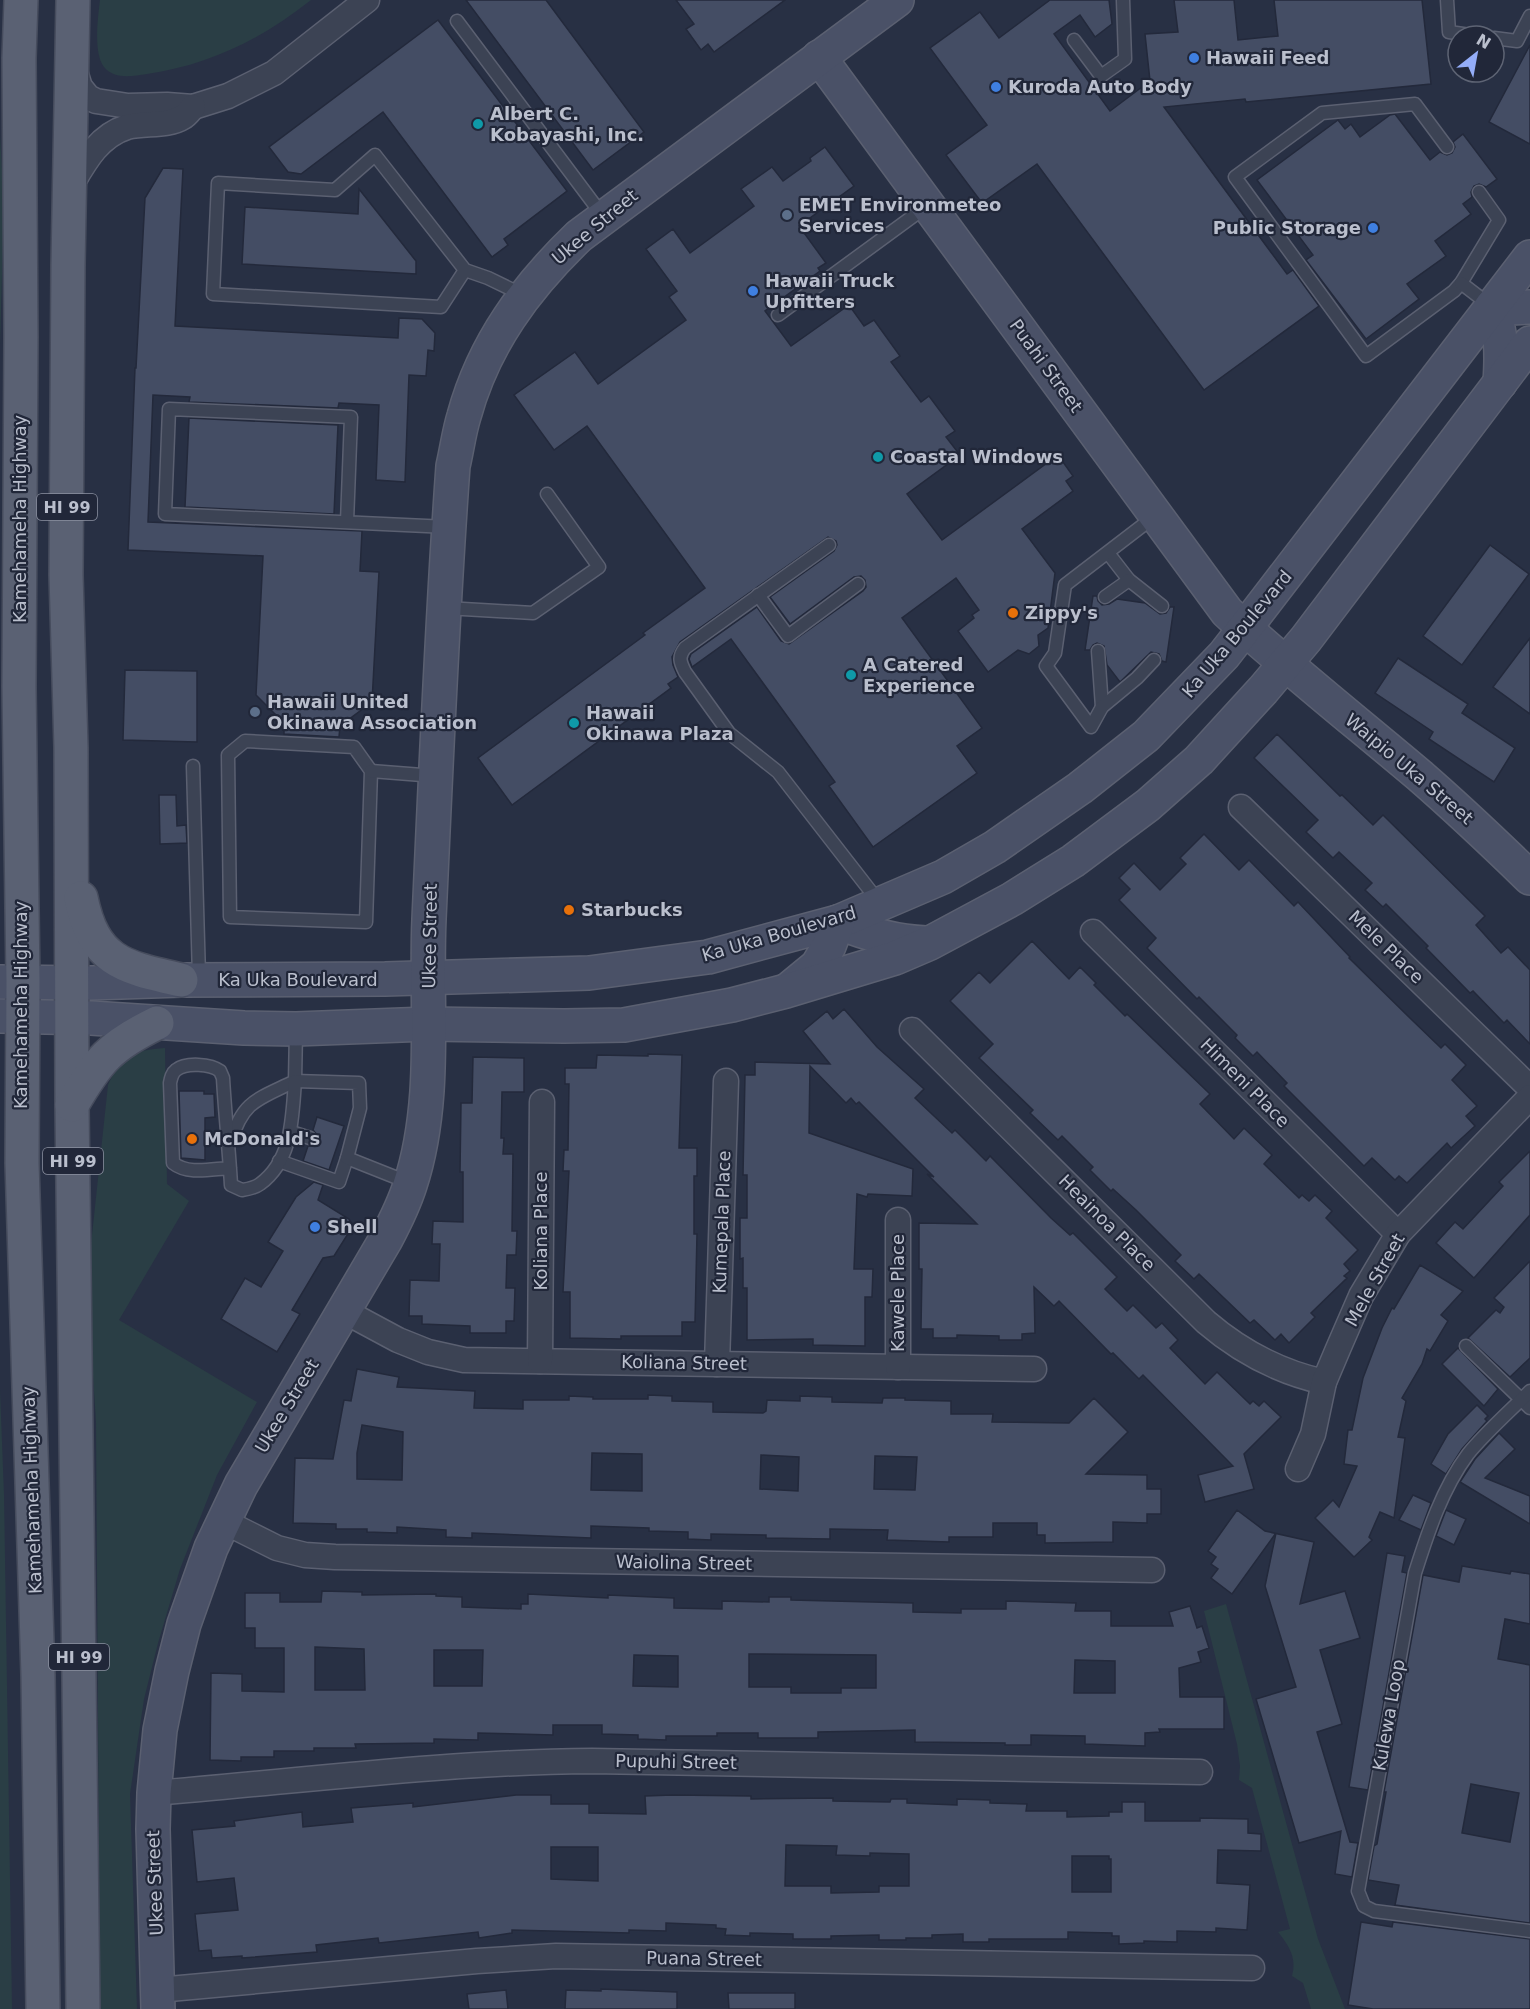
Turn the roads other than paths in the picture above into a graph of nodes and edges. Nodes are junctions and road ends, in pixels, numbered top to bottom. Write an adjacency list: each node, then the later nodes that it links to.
1 (21, 0): 51 (main road, Kamehameha Highway / HI 99)
2 (73, 0): 13 (main road, HI 99)
3 (366, 0): 14 (street)
4 (897, 0): 12 (main road, Ukee Street)
5 (1123, 0): 10 (lane)
6 (1448, 0): 9 (lane)
7 (1530, 16): 11 (lane)
8 (458, 21): 19 (lane)
9 (1449, 24)
10 (1074, 40)
11 (1506, 40)
12 (819, 57): 18 (main road, Puahi Street); 19 (main road, Ukee Street)
13 (71, 60): 14 (street); 16 (main road, HI 99)
14 (193, 107): 16 (street)
15 (1447, 147): 22 (lane)
16 (69, 189): 50 (main road, HI 99)
17 (1479, 192): 22 (lane)
18 (928, 205): 26 (lane); 30 (main road, Puahi Street)
19 (603, 216): 23 (main road, Ukee Street)
20 (1530, 257): 24 (main road, Ka Uka Boulevard)
21 (465, 270): 21 (lane); 23 (lane)
22 (1461, 283): 24 (lane)
23 (524, 295): 32 (main road, Ukee Street)
24 (1492, 306): 25 (main road); 28 (main road); 41 (main road, Ka Uka Boulevard)
25 (1530, 307)
26 (778, 315)
27 (1530, 343): 28 (main road)
28 (1500, 383): 44 (main road)
29 (547, 494): 40 (lane)
30 (1156, 516): 34 (lane); 41 (main road, Puahi Street)
31 (347, 522): 31 (lane); 32 (lane)
32 (449, 527): 40 (main road, Ukee Street)
33 (829, 545): 37 (lane)
34 (1108, 553): 35 (lane); 45 (lane)
35 (1129, 580): 38 (lane); 39 (lane)
36 (858, 584): 37 (lane)
37 (758, 595): 53 (lane)
38 (1105, 597)
39 (1162, 606)
40 (445, 608): 48 (main road, Ukee Street)
41 (1245, 628): 44 (main road, Puahi Street); 53 (main road, Ka Uka Boulevard)
42 (1098, 651): 45 (lane)
43 (1154, 660): 45 (lane)
44 (1285, 664): 52 (main road, Waipio Uka Street); 57 (main road)
45 (1102, 706)
46 (193, 766): 59 (lane)
47 (371, 771): 47 (lane); 48 (lane)
48 (436, 776): 58 (main road, Ukee Street)
49 (1241, 807): 72 (street, Mele Place)
50 (70, 845): 59 (main road); 61 (main road, HI 99)
51 (20, 869): 54 (main road); 60 (main road, Kamehameha Highway / HI 99)
52 (1530, 878)
53 (880, 904): 55 (main road, Ka Uka Boulevard)
54 (0, 912)
55 (838, 922): 57 (main road); 58 (main road, Ka Uka Boulevard); 62 (main road)
56 (1093, 932): 85 (street, Himeni Place)
57 (930, 943): 62 (main road)
58 (428, 979): 59 (main road, Ka Uka Boulevard); 66 (main road, Ukee Street)
59 (190, 980): 61 (main road, Ka Uka Boulevard)
60 (11, 981): 61 (main road, Ka Uka Boulevard); 63 (main road, Kamehameha Highway / HI 99)
61 (72, 983): 64 (main road, HI 99)
62 (786, 991): 66 (main road)
63 (11, 1016): 64 (main road); 81 (main road, Kamehameha Highway / HI 99)
64 (72, 1017): 65 (main road); 75 (main road, HI 99)
65 (157, 1023): 67 (main road); 75 (main road)
66 (428, 1024): 67 (main road); 83 (main road, Ukee Street)
67 (296, 1029): 69 (lane)
68 (912, 1029): 92 (street, Heainoa Place)
69 (295, 1081): 76 (lane); 78 (lane); 79 (lane)
70 (726, 1081): 89 (street, Kumepala Place)
71 (0, 1082): 81 (main road)
72 (1530, 1088)
73 (1530, 1096): 85 (street, Mele Street)
74 (542, 1102): 88 (street, Koliana Place)
75 (72, 1105): 103 (main road, HI 99)
76 (291, 1132): 77 (lane); 80 (lane)
77 (310, 1138)
78 (228, 1150): 82 (lane); 82 (lane)
79 (344, 1152): 80 (lane); 83 (lane)
80 (279, 1161): 82 (lane)
81 (22, 1163): 102 (main road, Kamehameha Highway / HI 99)
82 (230, 1168)
83 (411, 1184): 86 (main road, Ukee Street)
84 (898, 1220): 90 (street, Kawele Place)
85 (1398, 1233): 92 (street, Mele Street)
86 (344, 1311): 88 (street, Koliana Street); 95 (main road, Ukee Street)
87 (1466, 1346): 93 (lane)
88 (540, 1361): 89 (street, Koliana Street)
89 (717, 1364): 90 (street, Koliana Street)
90 (898, 1367): 91 (street, Koliana Street)
91 (1034, 1369)
92 (1324, 1382): 94 (street, Mele Street)
93 (1527, 1399): 99 (lane, Kulewa Loop)
94 (1298, 1468)
95 (223, 1521): 96 (street, Waiolina Street); 98 (main road, Ukee Street)
96 (1152, 1570)
97 (1200, 1772): 98 (street, Pupuhi Street)
98 (154, 1793): 101 (main road, Ukee Street)
99 (1530, 1931)
100 (1252, 1968): 101 (street, Puana Street)
101 (158, 2000)
102 (43, 2009)
103 (83, 2009)

